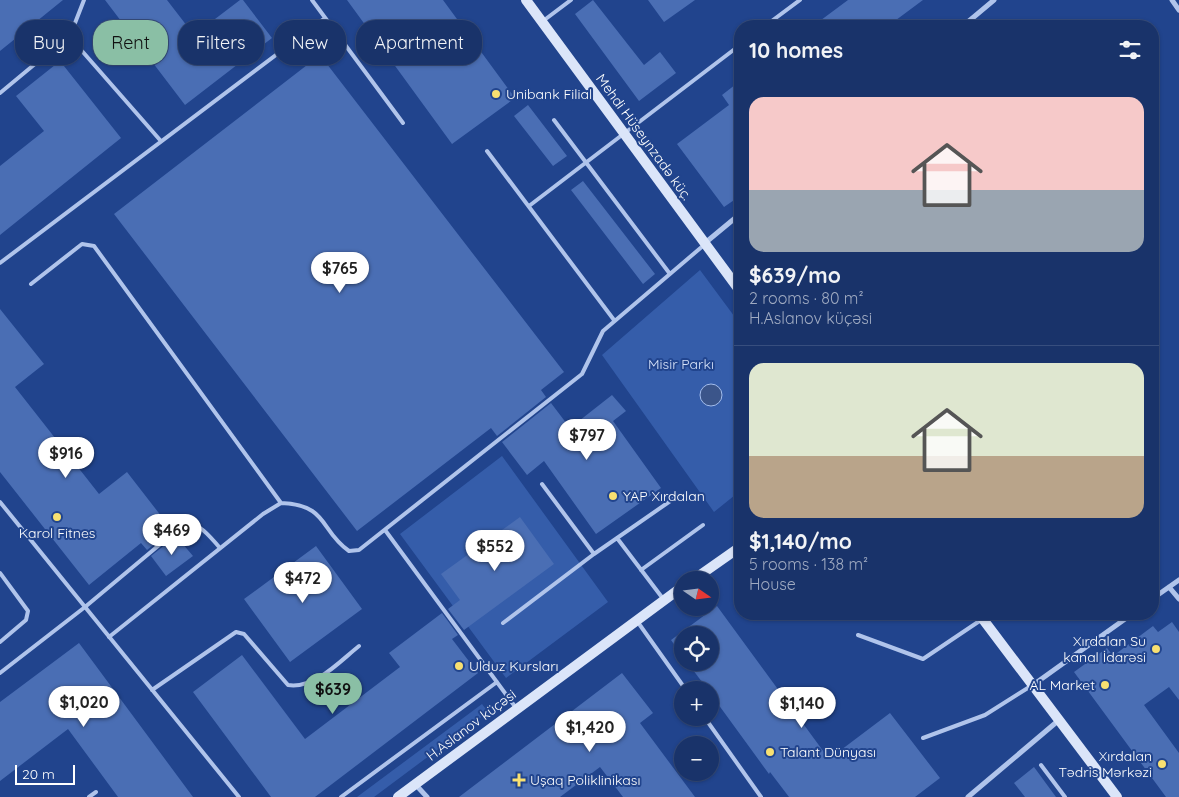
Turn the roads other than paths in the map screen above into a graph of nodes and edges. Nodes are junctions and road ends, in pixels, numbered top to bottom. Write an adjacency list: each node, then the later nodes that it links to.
1 (84, 0): 10 (lane)
2 (312, 0): 9 (lane)
3 (526, 0): 13 (street, Mehdi Hüseynzadə küç.)
4 (572, 0): 13 (lane)
5 (800, 0): 11 (lane)
6 (994, 0): 12 (street)
7 (1172, 0): 8 (street)
8 (1179, 10)
9 (325, 18): 19 (lane); 21 (lane)
10 (76, 20)
11 (773, 20)
12 (970, 20)
13 (543, 22): 20 (street, Mehdi Hüseynzadə küç.)
14 (734, 50): 20 (lane)
15 (83, 52): 21 (lane)
16 (34, 65): 17 (lane)
17 (0, 93)
18 (554, 120): 23 (lane)
19 (403, 123)
20 (623, 133): 23 (lane); 26 (street, Mehdi Hüseynzadə küç.)
21 (160, 140): 27 (lane)
22 (487, 151): 24 (lane)
23 (586, 162): 24 (lane); 28 (lane)
24 (529, 206): 31 (lane)
25 (734, 219): 26 (street)
26 (705, 243): 28 (lane); 29 (street, Mehdi Hüseynzadə küç.)
27 (0, 264)
28 (670, 274): 31 (lane)
29 (734, 283)
30 (31, 284): 35 (lane)
31 (614, 320): 37 (lane)
32 (542, 484): 41 (lane)
33 (678, 495): 38 (lane)
34 (0, 502): 51 (lane)
35 (281, 503): 37 (lane); 39 (lane)
36 (703, 525): 42 (lane)
37 (384, 530): 63 (lane)
38 (617, 538): 41 (lane); 42 (lane)
39 (220, 548): 51 (lane); 58 (lane)
40 (734, 551): 43 (street)
41 (594, 554): 56 (lane)
42 (641, 570): 50 (lane)
43 (705, 571)
44 (0, 573): 59 (lane)
45 (1179, 580): 46 (street)
46 (1169, 587): 48 (street); 49 (street)
47 (674, 593): 50 (street, H.Aslanov küçəsi)
48 (1159, 594)
49 (1179, 599)
50 (664, 600): 52 (street, H.Aslanov küçəsi)
51 (85, 607): 58 (lane); 61 (lane)
52 (636, 619): 62 (lane); 66 (street, H.Aslanov küçəsi)
53 (976, 620): 57 (lane)
54 (984, 620): 64 (street)
55 (1124, 620): 64 (street)
56 (503, 624)
57 (858, 635)
58 (109, 637): 65 (lane)
59 (0, 642)
60 (360, 646): 65 (lane)
61 (0, 673)
62 (680, 681)
63 (497, 682): 66 (lane); 75 (lane)
64 (1033, 685): 67 (street); 69 (lane)
65 (152, 690): 74 (lane)
66 (516, 708): 71 (street, H.Aslanov küçəsi)
67 (1059, 720): 79 (street); 81 (street)
68 (711, 726): 78 (lane)
69 (924, 738)
70 (1041, 765): 80 (lane)
71 (415, 784): 76 (street, H.Aslanov küçəsi); 77 (street)
72 (96, 792): 73 (lane)
73 (89, 797)
74 (239, 797)
75 (341, 797)
76 (398, 797)
77 (427, 797)
78 (761, 797)
79 (968, 797)
80 (1065, 797)
81 (1117, 797)

